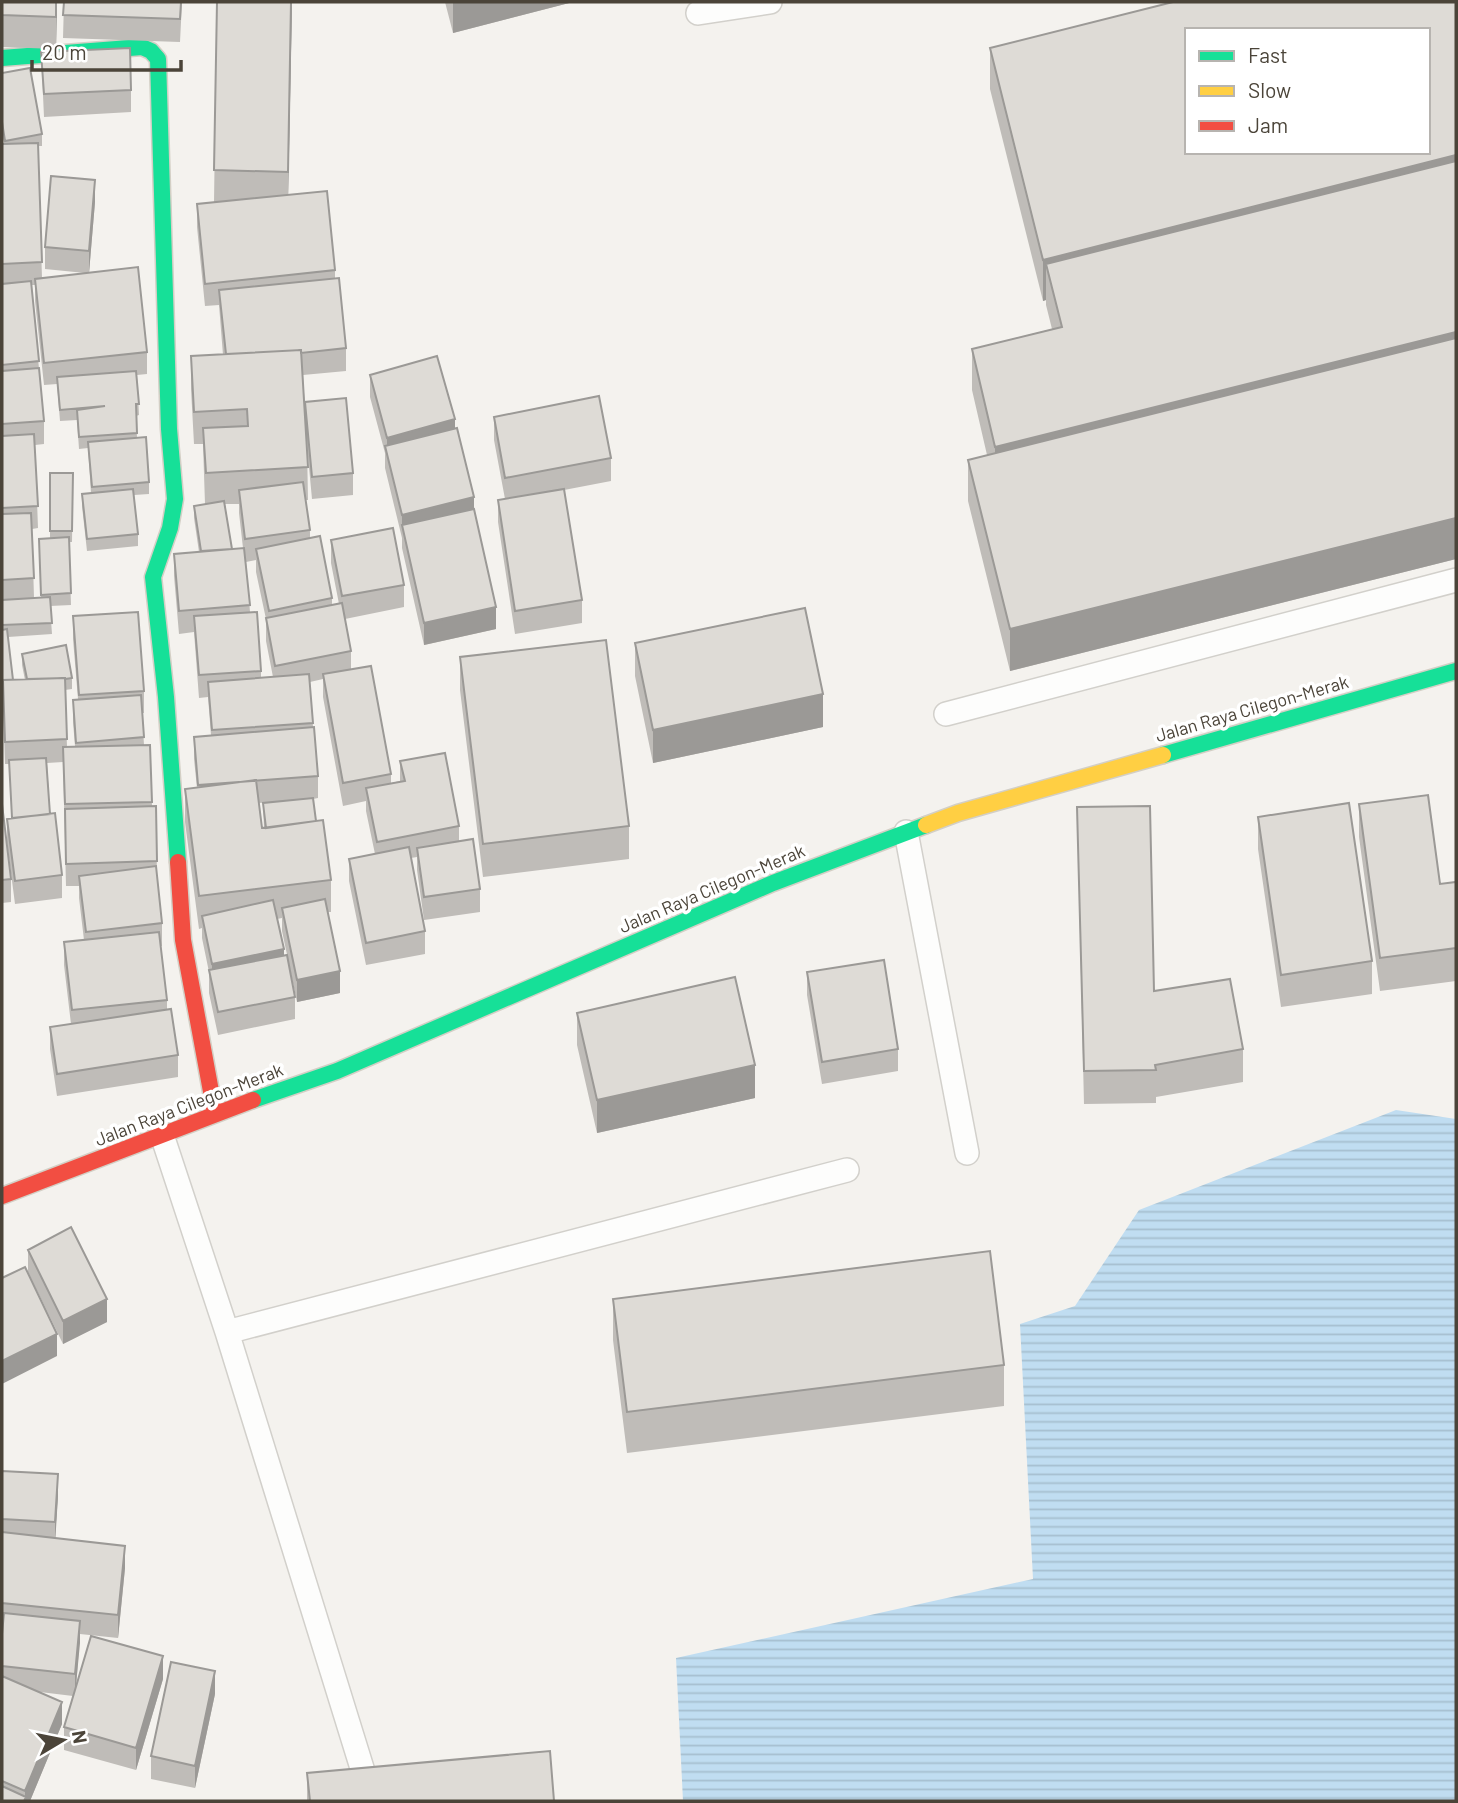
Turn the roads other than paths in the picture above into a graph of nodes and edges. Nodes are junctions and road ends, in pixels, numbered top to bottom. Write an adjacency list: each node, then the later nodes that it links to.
1 (770, 2): 2 (lane)
2 (698, 13)
3 (2, 58): 8 (main road)
4 (1456, 580): 6 (lane)
5 (1456, 671): 7 (main road, Jalan Raya Cilegon-Merak)
6 (946, 714)
7 (906, 832): 8 (main road, Jalan Raya Cilegon-Merak); 10 (lane)
8 (215, 1113): 9 (main road, Jalan Raya Cilegon-Merak)
9 (162, 1135): 12 (main road, Jalan Raya Cilegon-Merak); 13 (lane)
10 (967, 1153)
11 (847, 1170): 13 (lane)
12 (2, 1196)
13 (227, 1332): 14 (lane)
14 (366, 1781)

